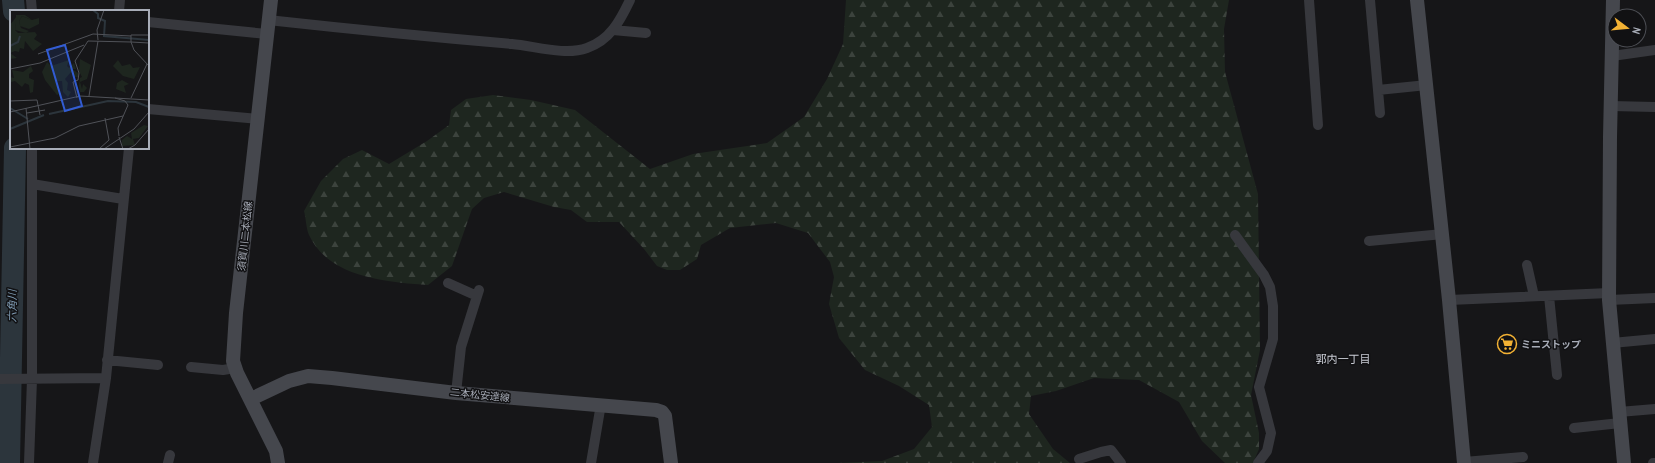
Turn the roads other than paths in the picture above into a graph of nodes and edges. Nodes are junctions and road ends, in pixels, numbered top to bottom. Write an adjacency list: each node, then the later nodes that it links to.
1 (31, 0): 9 (street)
2 (120, 0): 10 (street)
3 (271, 0): 12 (main road, 須賀川二本松線)
4 (630, 0): 13 (street)
5 (1309, 0): 24 (street)
6 (1370, 0): 18 (street)
7 (1417, 0): 17 (main road)
8 (1613, 0): 16 (main road)
9 (32, 10)
10 (119, 10)
11 (149, 22): 12 (street)
12 (268, 27): 13 (street); 23 (main road, 須賀川二本松線)
13 (613, 30): 14 (street)
14 (646, 33)
15 (1655, 50): 16 (street)
16 (1612, 56): 19 (main road)
17 (1427, 85): 18 (street); 29 (main road)
18 (1378, 90): 22 (street)
19 (1611, 106): 20 (street); 36 (main road)
20 (1655, 107)
21 (149, 109): 23 (street)
22 (1380, 113)
23 (258, 119): 44 (main road, 須賀川二本松線)
24 (1318, 125)
25 (32, 149): 27 (street)
26 (129, 149): 28 (street)
27 (32, 184): 28 (street); 46 (street)
28 (123, 199): 41 (street)
29 (1443, 234): 31 (street); 38 (main road)
30 (1235, 235): 64 (street)
31 (1369, 241)
32 (1527, 265): 34 (street)
33 (448, 283): 49 (street)
34 (1534, 296): 35 (street); 38 (street)
35 (1548, 296): 36 (street); 45 (street)
36 (1609, 296): 37 (street); 40 (main road)
37 (1655, 298)
38 (1450, 300): 57 (main road)
39 (1655, 339): 40 (street)
40 (1612, 343): 53 (main road)
41 (107, 360): 42 (street); 47 (street)
42 (158, 364)
43 (191, 368): 44 (street)
44 (235, 368): 50 (main road, 須賀川二本松線)
45 (1557, 375)
46 (32, 378): 47 (street); 48 (street); 58 (street)
47 (106, 378): 59 (street)
48 (0, 379)
49 (456, 393): 50 (main road, 二本松安達線); 51 (main road, 二本松安達線)
50 (251, 399): 60 (main road, 須賀川二本松線)
51 (601, 404): 61 (street); 62 (main road, 二本松安達線)
52 (1655, 410): 53 (street)
53 (1619, 418): 54 (street); 65 (main road)
54 (1574, 428)
55 (1524, 457): 57 (street)
56 (1080, 459): 63 (street)
57 (1464, 462)
58 (29, 463)
59 (93, 463)
60 (278, 463)
61 (590, 463)
62 (671, 463)
63 (1121, 463)
64 (1258, 463)
65 (1624, 463)

